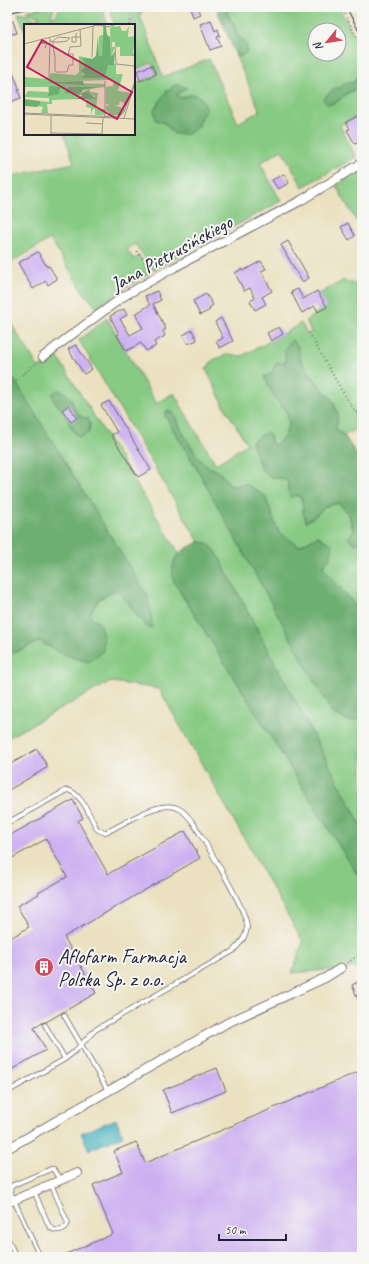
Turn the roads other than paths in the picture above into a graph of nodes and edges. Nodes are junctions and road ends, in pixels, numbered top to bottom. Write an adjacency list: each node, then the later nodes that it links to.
1 (362, 163): 2 (street, Jana Pietrusińskiego)
2 (44, 357)
3 (7, 823): 7 (lane)
4 (341, 968): 9 (street)
5 (64, 1015): 7 (lane)
6 (45, 1025): 8 (lane)
7 (81, 1046): 8 (lane); 9 (lane)
8 (65, 1059): 10 (lane)
9 (108, 1091): 11 (street)
10 (7, 1092)
11 (7, 1149)
12 (76, 1173): 13 (street)
13 (60, 1180): 14 (street); 16 (lane)
14 (51, 1184): 15 (street); 15 (lane)
15 (34, 1191): 16 (street)
16 (10, 1201): 19 (lane)
17 (7, 1237): 18 (lane)
18 (16, 1257)
19 (40, 1257)

